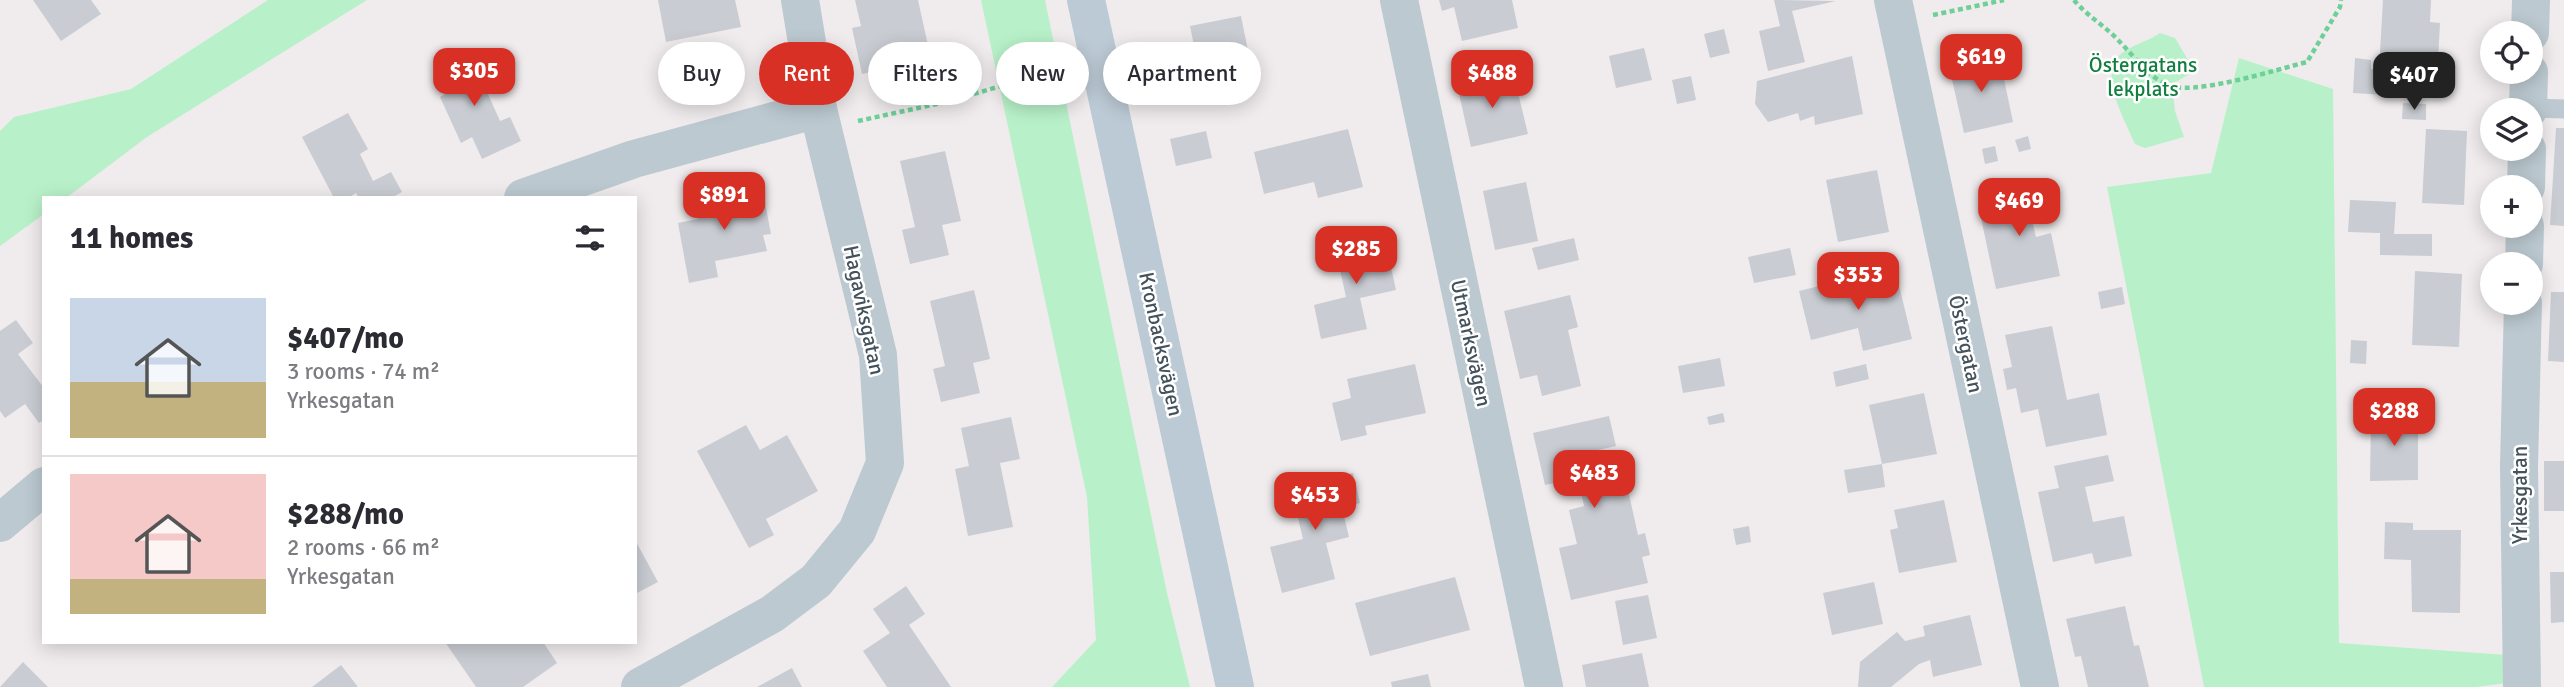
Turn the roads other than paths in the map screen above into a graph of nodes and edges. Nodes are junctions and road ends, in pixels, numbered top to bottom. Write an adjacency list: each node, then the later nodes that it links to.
1 (800, 0): 7 (street, Hagaviksgatan)
2 (1086, 0): 13 (street, Kronbacksvägen)
3 (1399, 0): 14 (street, Utmarksvägen)
4 (2531, 0): 6 (street)
5 (1895, 11): 15 (street, Östergatan)
6 (2530, 21)
7 (818, 109): 8 (street); 12 (street, Hagaviksgatan)
8 (529, 196)
9 (2523, 315): 16 (street, Yrkesgatan)
10 (42, 488): 11 (street)
11 (0, 523)
12 (640, 687)
13 (1235, 687)
14 (1544, 687)
15 (2040, 687)
16 (2522, 687)

